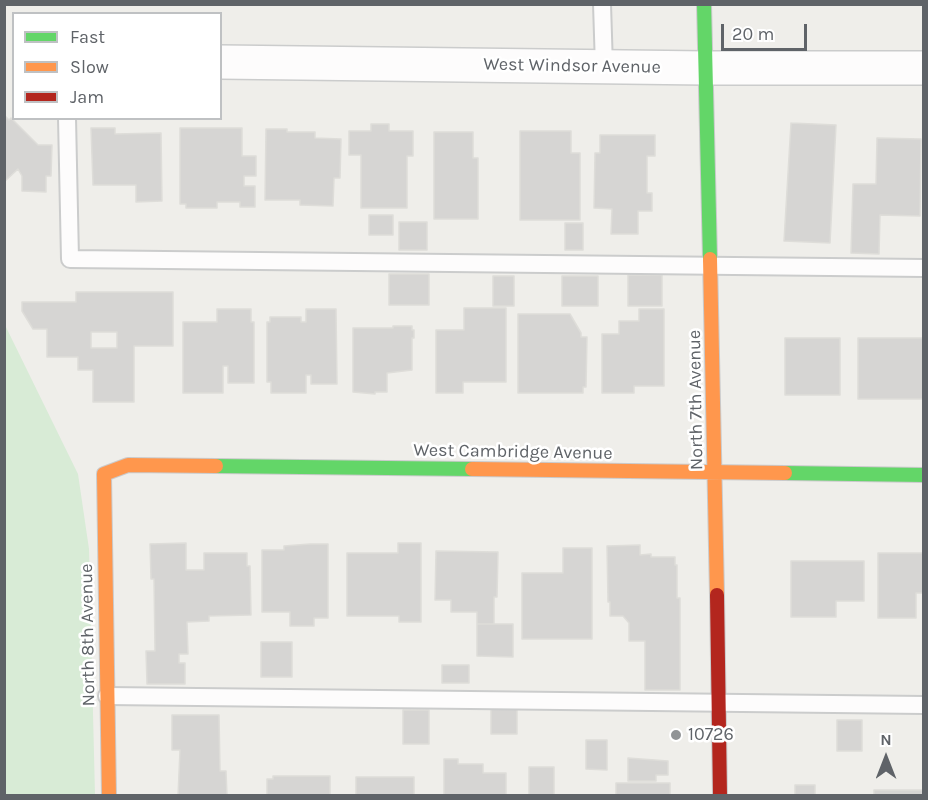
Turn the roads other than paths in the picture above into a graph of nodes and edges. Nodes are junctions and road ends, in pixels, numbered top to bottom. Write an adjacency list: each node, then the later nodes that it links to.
1 (602, 4): 4 (lane)
2 (704, 4): 5 (street, North 7th Avenue)
3 (222, 62): 4 (street, West Windsor Avenue)
4 (604, 67): 5 (street, West Windsor Avenue)
5 (706, 68): 6 (street, West Windsor Avenue); 8 (street, North 7th Avenue)
6 (924, 68)
7 (67, 120): 8 (lane)
8 (710, 265): 9 (lane); 10 (street, North 7th Avenue)
9 (924, 268)
10 (715, 473): 11 (street, West Cambridge Avenue); 12 (street, West Cambridge Avenue); 14 (street, North 7th Avenue)
11 (104, 474): 13 (street, North 8th Avenue)
12 (924, 475)
13 (107, 696): 14 (lane); 16 (street, North 8th Avenue)
14 (718, 701): 15 (lane); 17 (street, North 7th Avenue)
15 (924, 705)
16 (109, 795)
17 (720, 795)

